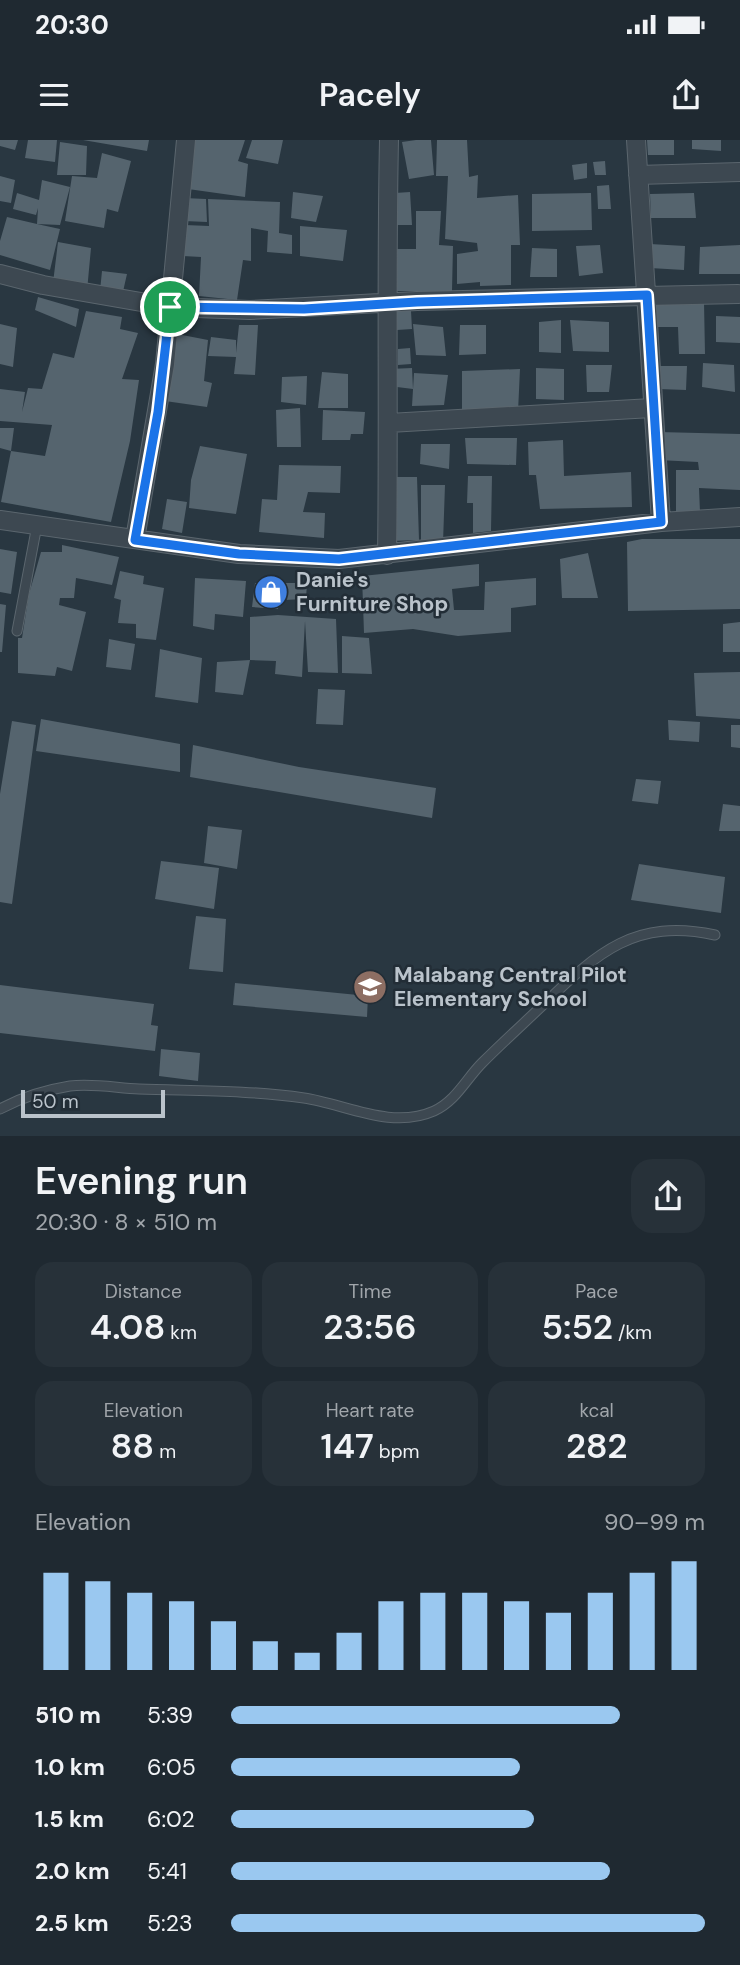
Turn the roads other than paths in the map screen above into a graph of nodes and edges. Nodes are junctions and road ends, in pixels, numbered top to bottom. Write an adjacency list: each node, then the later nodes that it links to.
1 (186, 140): 10 (street)
2 (389, 140): 9 (street)
3 (636, 140): 5 (street)
4 (740, 172): 5 (street)
5 (638, 174): 8 (street)
6 (0, 274): 10 (street)
7 (738, 293): 8 (street)
8 (647, 295): 9 (street); 11 (street)
9 (386, 303): 10 (street); 12 (street)
10 (170, 307): 17 (street)
11 (652, 408): 12 (street); 15 (street)
12 (389, 423): 18 (street)
13 (740, 517): 15 (street)
14 (0, 520): 16 (street)
15 (661, 522): 18 (street)
16 (37, 526): 17 (street); 19 (lane)
17 (135, 540): 18 (street)
18 (387, 555)
19 (17, 631)
20 (715, 934): 21 (lane)
21 (0, 1109)

